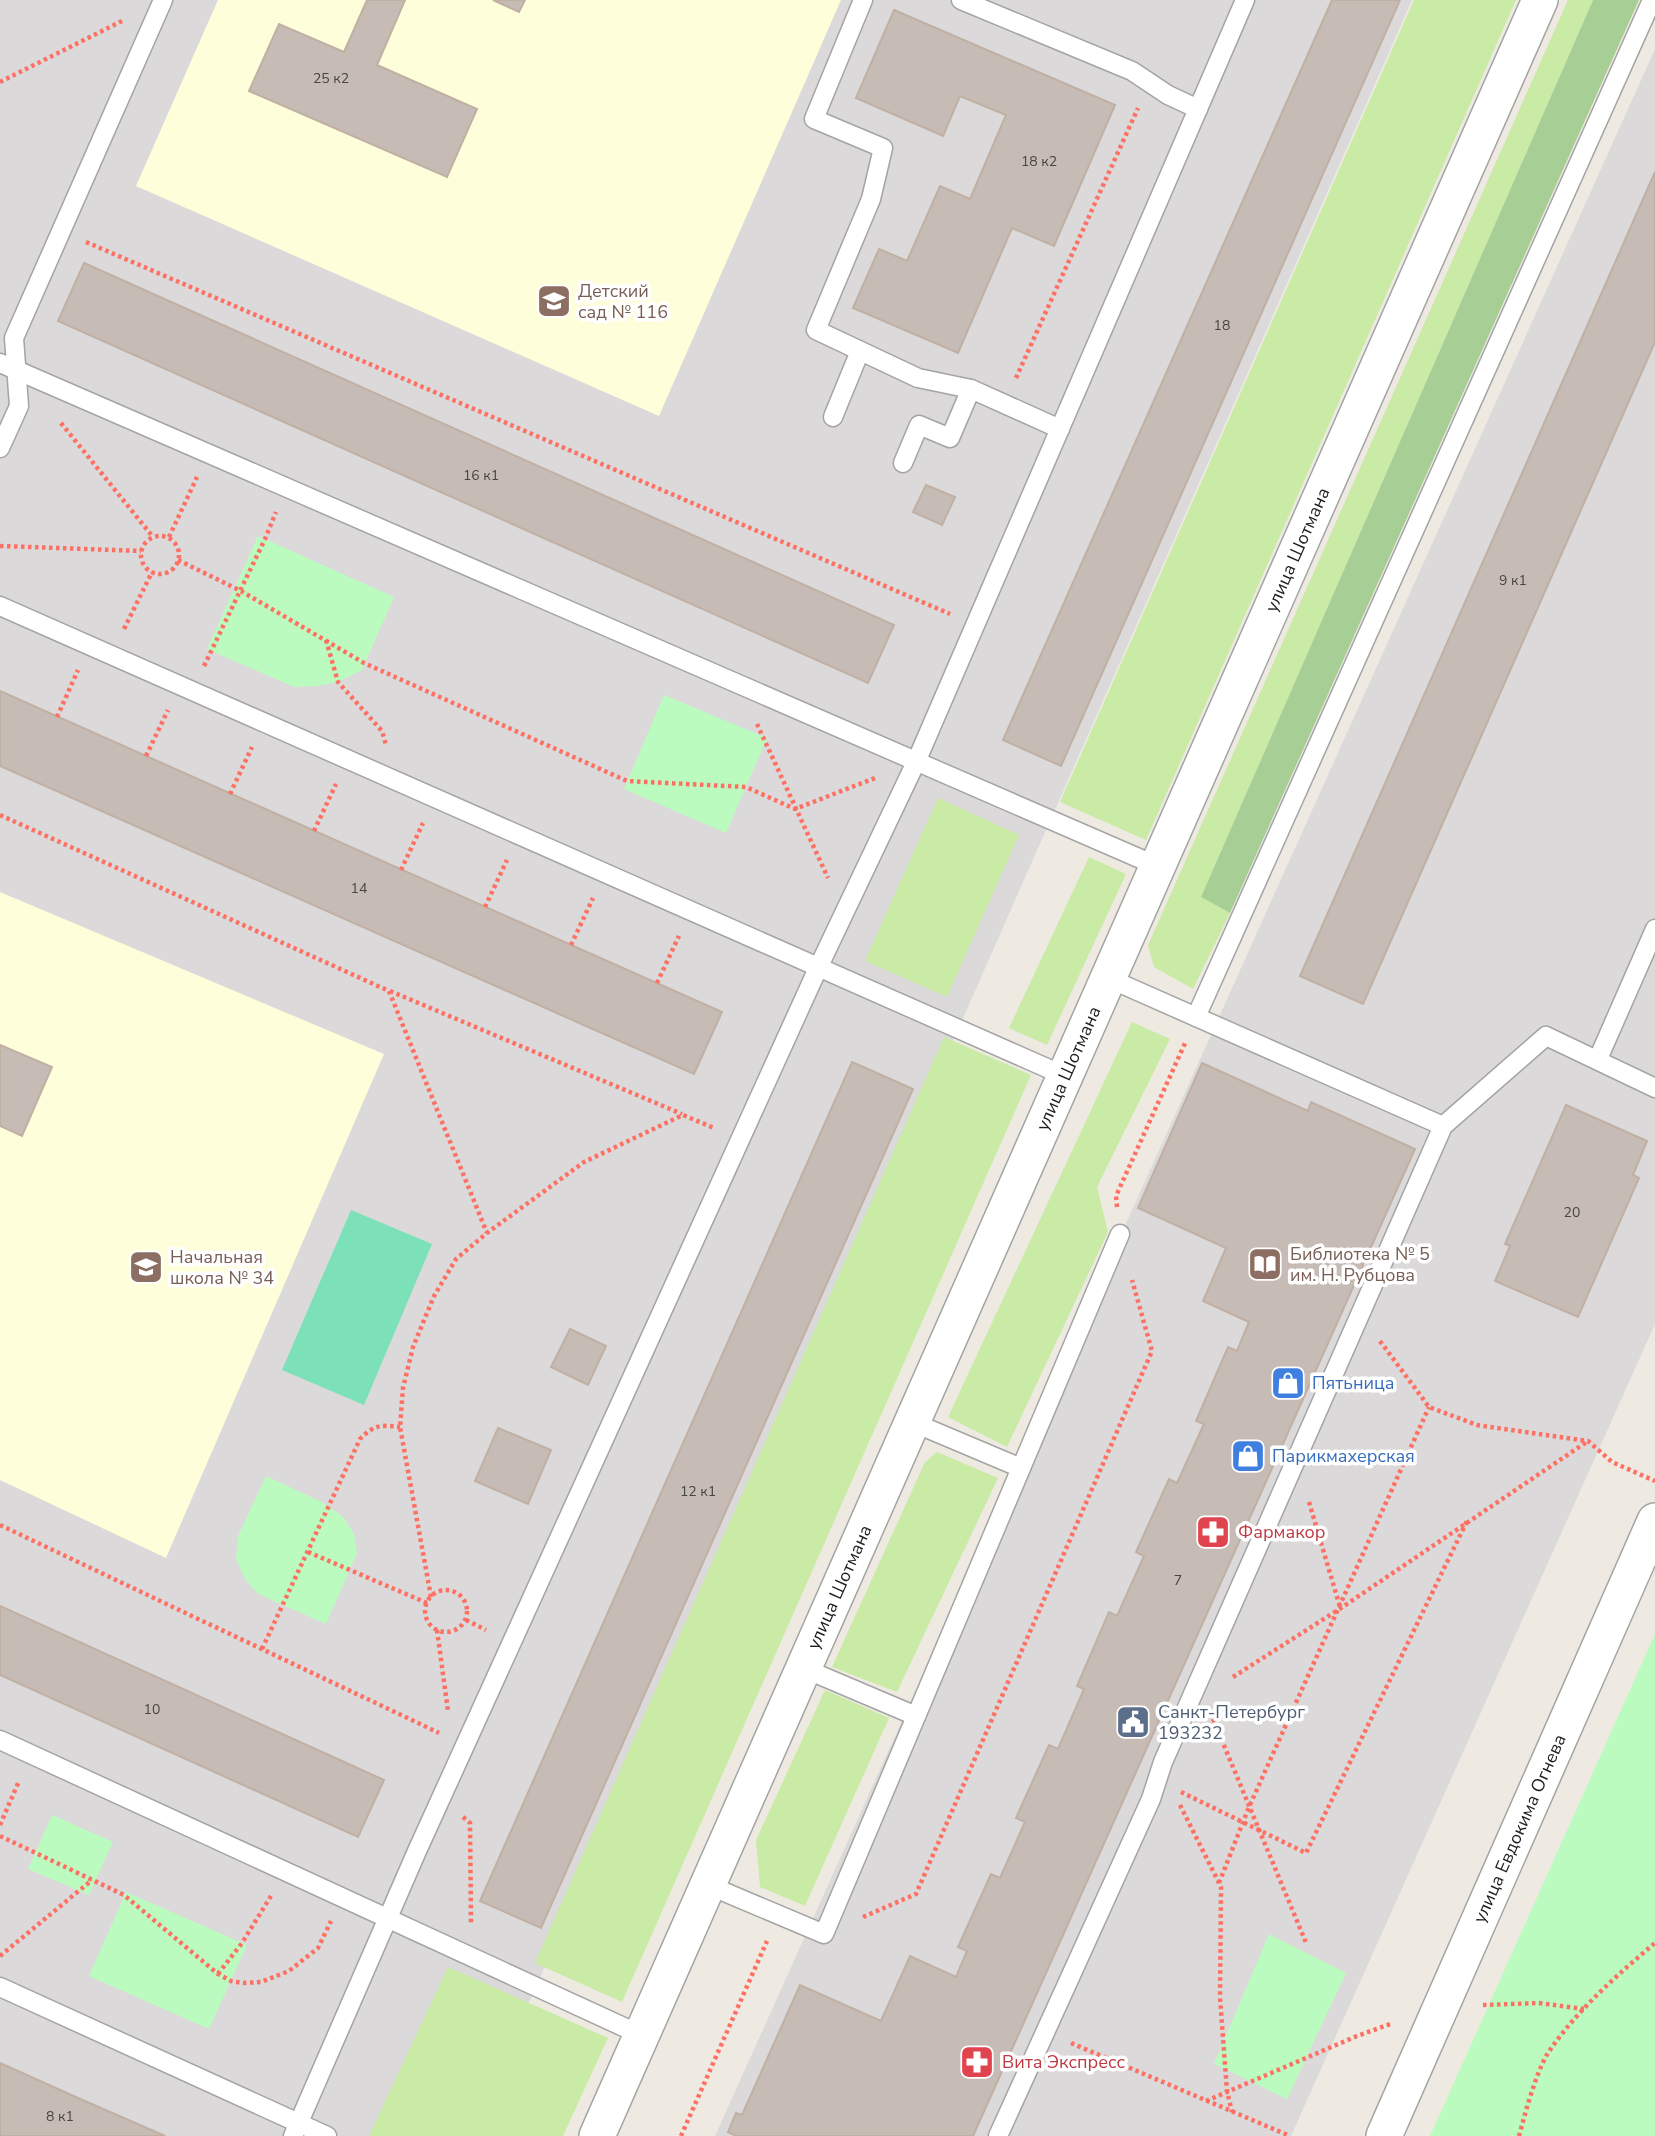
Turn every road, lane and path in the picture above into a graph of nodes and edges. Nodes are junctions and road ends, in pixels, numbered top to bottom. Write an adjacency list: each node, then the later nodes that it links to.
1 (163, 0): 7 (path); 12 (lane)
2 (863, 0): 11 (lane)
3 (961, 0): 8 (lane)
4 (1245, 0): 9 (lane)
5 (1540, 0): 50 (street, улица Шотмана)
6 (1652, 0): 62 (lane)
7 (0, 82)
8 (1150, 83): 9 (lane); 14 (path)
9 (1198, 109): 16 (lane)
10 (84, 241): 30 (path)
11 (860, 351): 13 (lane); 15 (lane)
12 (8, 367): 18 (lane); 36 (lane)
13 (971, 389): 14 (lane); 19 (lane)
14 (1004, 404): 16 (lane)
15 (833, 417)
16 (1060, 429): 42 (lane)
17 (69, 433): 22 (path)
18 (0, 448)
19 (903, 463)
20 (196, 480): 23 (path)
21 (274, 515): 28 (path)
22 (153, 537): 23 (path); 25 (path)
23 (169, 537): 26 (path)
24 (0, 546): 25 (path)
25 (141, 551): 27 (path)
26 (178, 561): 27 (path); 28 (path)
27 (152, 572): 31 (path)
28 (241, 591): 32 (path); 34 (path)
29 (0, 606): 33 (lane)
30 (955, 616)
31 (123, 630)
32 (326, 640): 39 (path); 46 (path)
33 (89, 646): 35 (lane); 37 (path)
34 (204, 668)
35 (180, 685): 38 (lane); 40 (path)
36 (739, 685): 42 (lane); 46 (path)
37 (57, 717)
38 (263, 722): 41 (lane); 44 (path)
39 (382, 731)
40 (146, 756)
41 (347, 758): 45 (lane); 48 (path)
42 (916, 762): 50 (lane); 55 (lane)
43 (880, 776): 46 (path)
44 (230, 794)
45 (435, 797): 49 (lane); 51 (path)
46 (795, 808): 55 (path)
47 (0, 815): 61 (path)
48 (314, 831)
49 (518, 834): 52 (lane); 53 (path)
50 (1157, 866): 59 (street, улица Шотмана)
51 (401, 870)
52 (605, 872): 54 (lane); 57 (path)
53 (485, 907)
54 (691, 910): 58 (lane); 60 (path)
55 (845, 914): 58 (lane)
56 (1655, 929): 63 (lane)
57 (572, 945)
58 (820, 967): 64 (lane); 109 (lane)
59 (1108, 978): 62 (lane); 64 (street, улица Шотмана)
60 (657, 983)
61 (389, 991): 66 (path); 69 (path)
62 (1196, 1017): 68 (lane); 70 (path)
63 (1598, 1059): 65 (lane); 68 (lane)
64 (1065, 1076): 73 (street, улица Шотмана)
65 (1655, 1088)
66 (683, 1115): 67 (path); 69 (path)
67 (708, 1125)
68 (1443, 1126): 71 (lane)
69 (487, 1233): 74 (path)
70 (1120, 1234): 77 (lane); 110 (path)
71 (1360, 1313): 72 (path); 76 (lane)
72 (1429, 1407): 75 (path); 85 (path)
73 (912, 1422): 77 (lane); 90 (street, улица Шотмана)
74 (401, 1427): 82 (path); 83 (path)
75 (1588, 1441): 78 (path); 79 (path)
76 (1296, 1460): 85 (path); 91 (lane)
77 (1021, 1468): 93 (lane)
78 (1655, 1481)
79 (1467, 1521): 85 (path); 102 (path)
80 (1655, 1521): 126 (street, улица Евдокима Огнева)
81 (0, 1525): 89 (path)
82 (308, 1552): 84 (path); 89 (path)
83 (431, 1597): 84 (path); 86 (path)
84 (427, 1603): 88 (path)
85 (1341, 1608): 91 (path); 99 (path)
86 (466, 1620): 87 (path); 88 (path)
87 (479, 1626)
88 (438, 1630): 92 (path)
89 (262, 1650): 94 (path)
90 (803, 1668): 93 (lane); 107 (street, улица Шотмана)
91 (1195, 1701): 97 (lane); 99 (path)
92 (449, 1713)
93 (916, 1716): 110 (lane)
94 (439, 1733)
95 (0, 1740): 96 (lane)
96 (30, 1754): 101 (path); 104 (lane)
97 (1163, 1762): 98 (path); 117 (lane)
98 (1171, 1787): 100 (path); 106 (path)
99 (1249, 1807): 100 (path); 102 (path)
100 (1242, 1822): 102 (path); 106 (path)
101 (0, 1825)
102 (1258, 1830): 112 (path)
103 (0, 1836): 105 (path)
104 (286, 1872): 109 (lane); 115 (path)
105 (92, 1880): 114 (path); 115 (path)
106 (1219, 1883): 119 (path)
107 (708, 1885): 108 (lane); 118 (street, улица Шотмана)
108 (779, 1915): 110 (lane); 123 (path)
109 (387, 1919): 118 (lane); 120 (lane)
110 (824, 1934)
111 (1655, 1944): 127 (path)
112 (1307, 1945)
113 (318, 1948): 115 (path)
114 (0, 1955)
115 (219, 1973)
116 (0, 1987): 120 (lane)
117 (1044, 2031): 119 (path); 124 (lane)
118 (641, 2035): 121 (street, улица Шотмана)
119 (1233, 2112): 125 (path)
120 (296, 2129): 122 (lane)
121 (605, 2134)
122 (327, 2136)
123 (681, 2136)
124 (998, 2136)
125 (1290, 2136)
126 (1384, 2136)
127 (1519, 2136)

